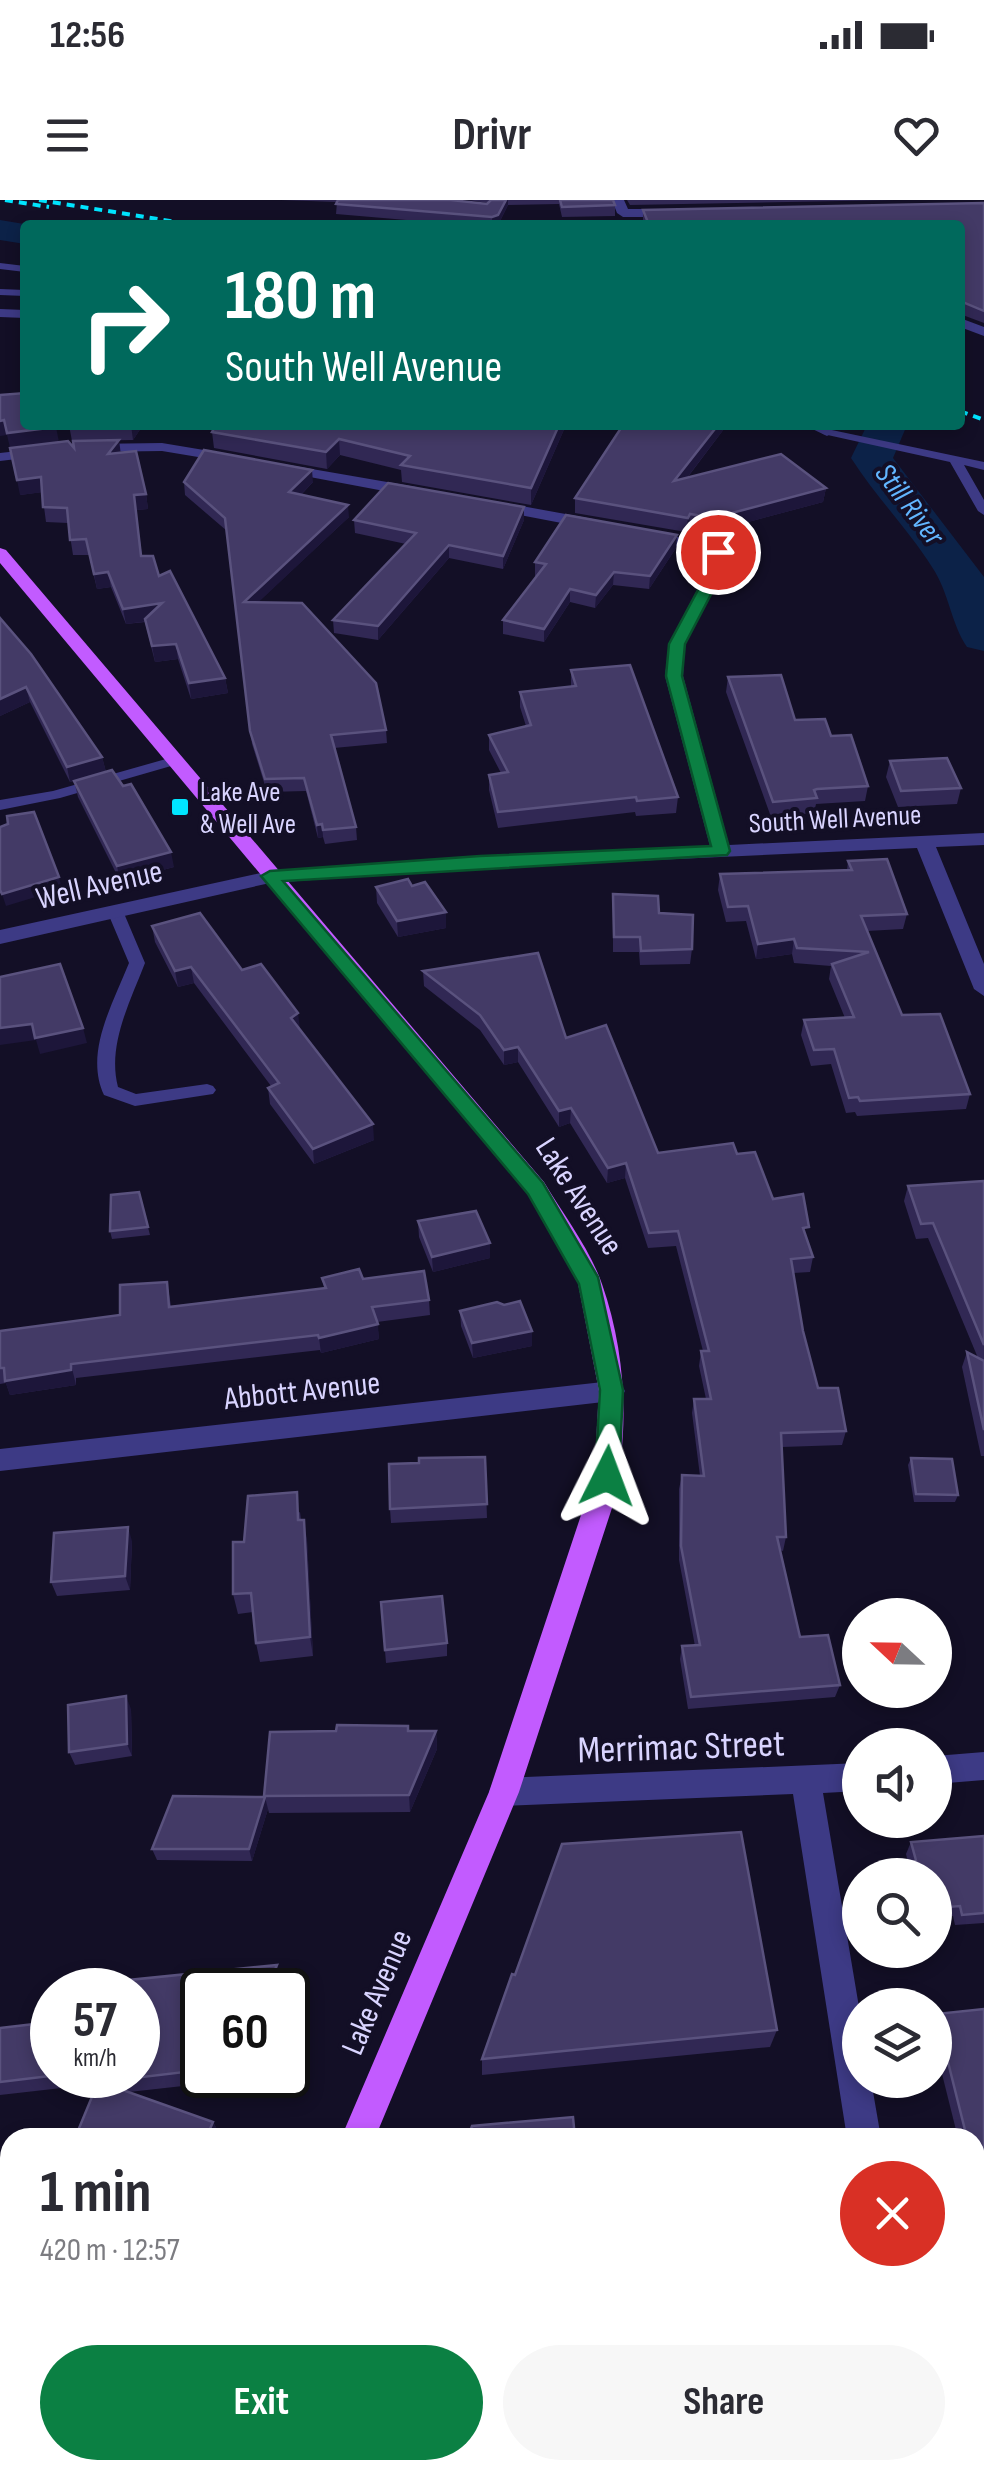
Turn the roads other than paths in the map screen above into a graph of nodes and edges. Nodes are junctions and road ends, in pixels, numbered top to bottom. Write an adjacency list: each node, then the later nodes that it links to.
1 (621, 207): 2 (street)
2 (696, 212)
3 (822, 430): 4 (street)
4 (827, 432): 8 (lane)
5 (75, 448): 10 (street)
6 (56, 450): 7 (street)
7 (0, 457)
8 (954, 459): 9 (lane); 12 (lane)
9 (984, 466)
10 (430, 494)
11 (468, 502): 13 (street)
12 (984, 511)
13 (620, 529)
14 (639, 532): 20 (street)
15 (0, 553): 16 (main road, Lake Avenue)
16 (173, 761): 17 (lane); 21 (main road, Lake Avenue)
17 (0, 806)
18 (923, 840): 19 (street, South Well Avenue); 20 (street, South Well Avenue); 24 (street)
19 (984, 840)
20 (721, 851): 21 (street, South Well Avenue)
21 (270, 876): 22 (street, Well Avenue); 26 (main road, Lake Avenue)
22 (115, 911): 23 (street, Well Avenue); 25 (lane)
23 (0, 936)
24 (984, 989)
25 (207, 1090)
26 (612, 1390): 27 (street, Abbott Avenue); 32 (main road, Lake Avenue)
27 (0, 1460)
28 (984, 1766): 29 (street)
29 (952, 1769)
30 (842, 1779): 31 (street, Merrimac Street)
31 (806, 1782): 32 (street, Merrimac Street); 34 (street)
32 (504, 1792): 33 (main road, Lake Avenue)
33 (362, 2128)
34 (862, 2128)

